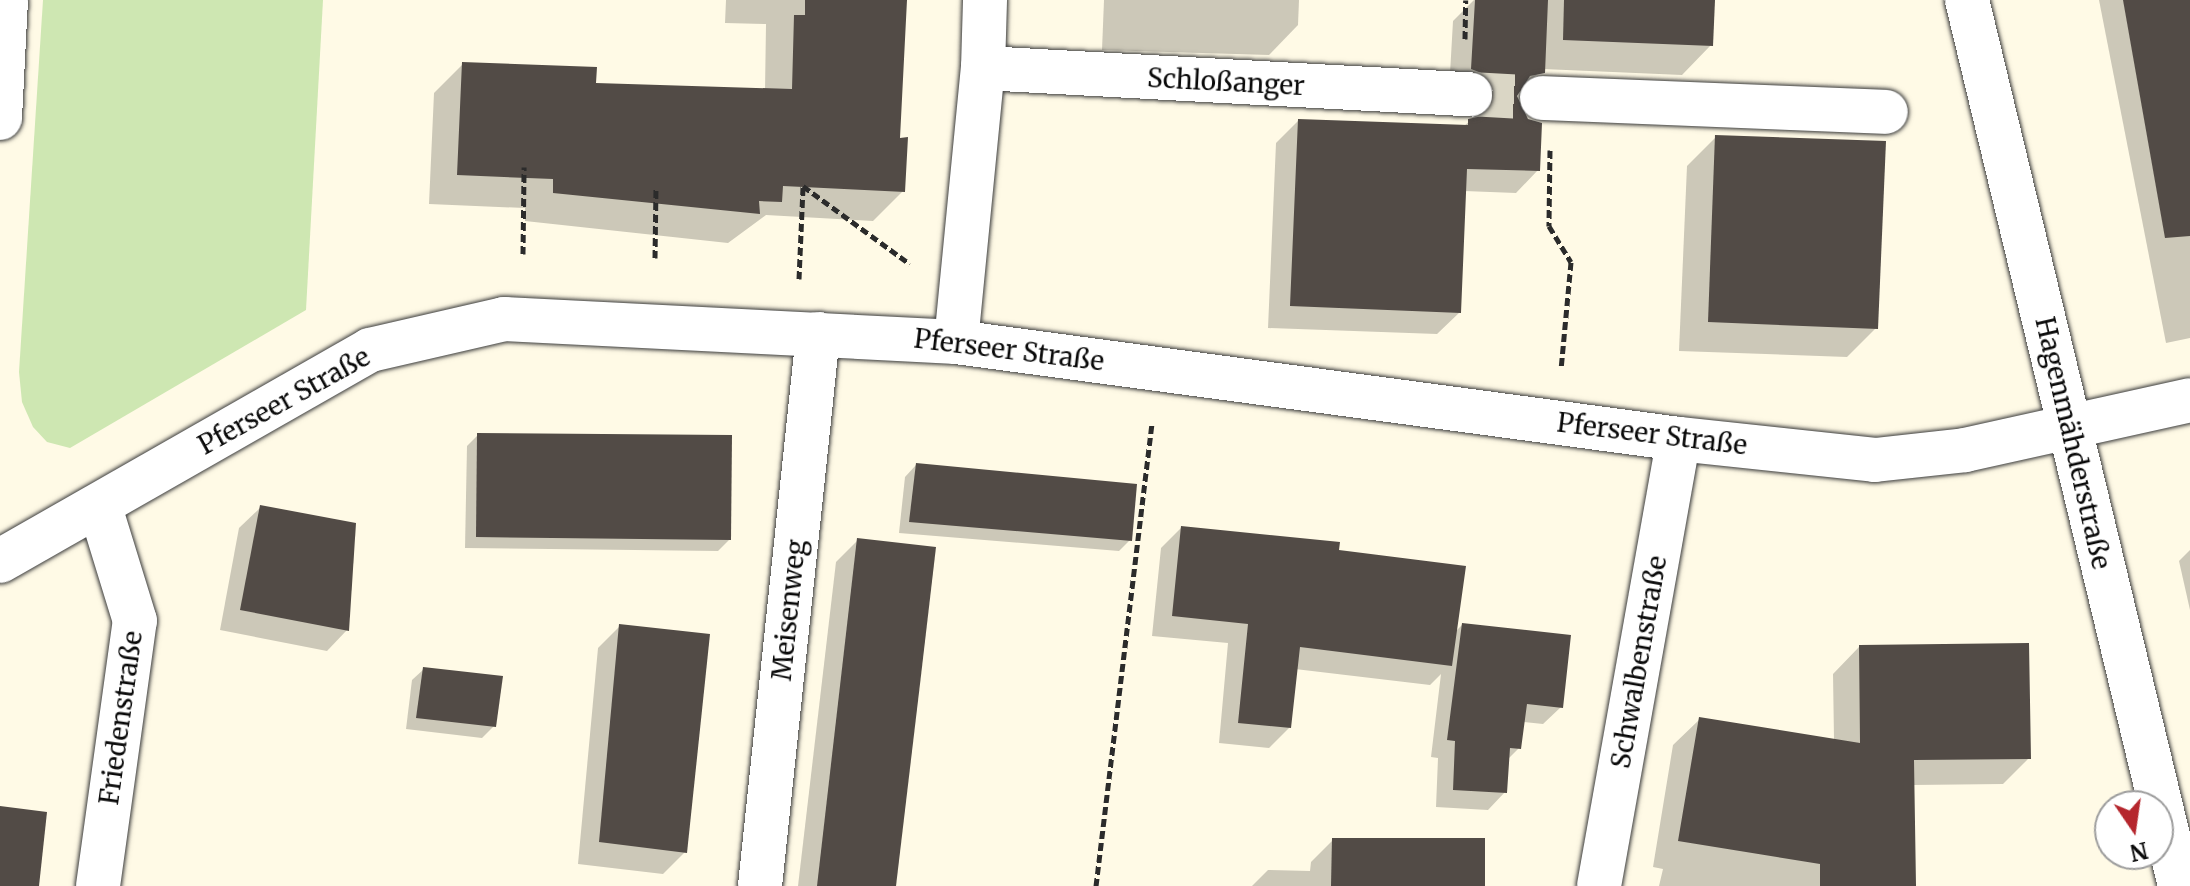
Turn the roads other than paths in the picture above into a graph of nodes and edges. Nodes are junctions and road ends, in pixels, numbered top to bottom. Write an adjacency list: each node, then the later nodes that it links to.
1 (6, 0): 4 (street)
2 (985, 0): 5 (street)
3 (1967, 0): 13 (street, Hagenmähderstraße)
4 (2, 45): 9 (street)
5 (983, 68): 6 (street, Schloßanger); 11 (street)
6 (1470, 94)
7 (1542, 98): 8 (street)
8 (1886, 112)
9 (0, 118)
10 (808, 333): 11 (street, Pferseer Straße); 15 (street, Pferseer Straße); 18 (street, Meisenweg)
11 (956, 342): 14 (street, Pferseer Straße)
12 (2190, 400): 13 (street, Pferseer Straße)
13 (2069, 424): 14 (street, Pferseer Straße); 20 (street, Hagenmähderstraße)
14 (1679, 439): 19 (street, Schwalbenstraße)
15 (100, 507): 16 (street, Pferseer Straße); 17 (street, Friedenstraße)
16 (1, 556)
17 (98, 886)
18 (760, 886)
19 (1599, 886)
20 (2180, 886)

